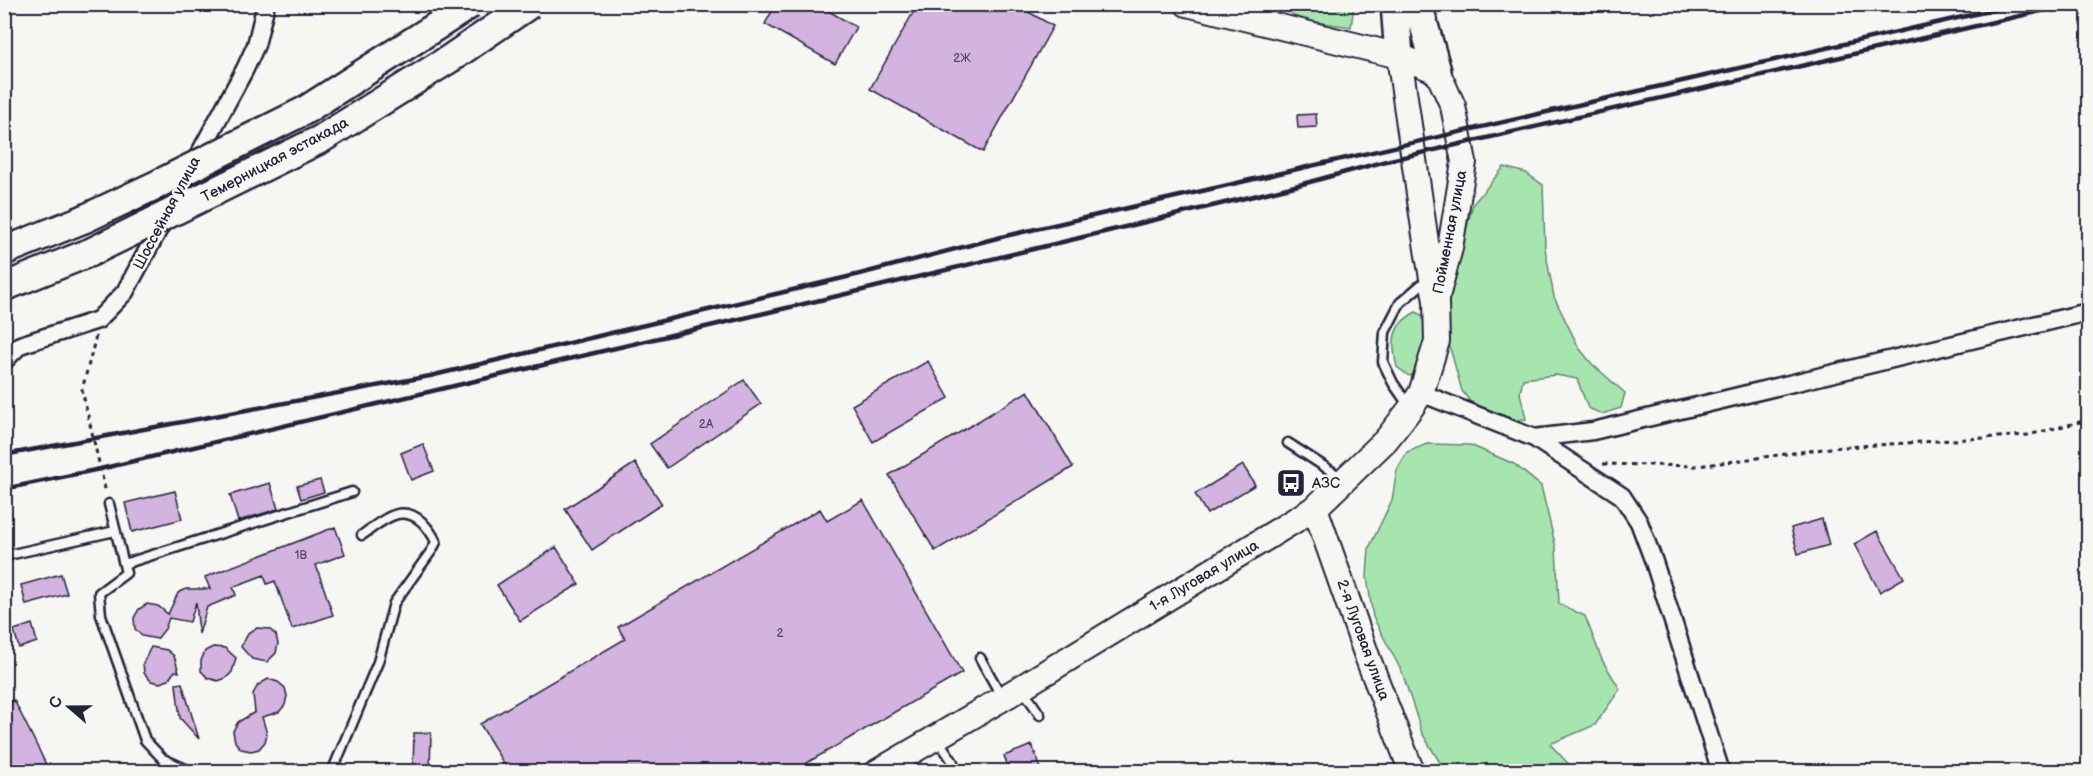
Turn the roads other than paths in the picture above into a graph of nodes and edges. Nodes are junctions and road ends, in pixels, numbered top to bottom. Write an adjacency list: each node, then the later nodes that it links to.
1 (266, 4): 15 (street, Шоссейная улица)
2 (471, 4): 10 (main road, Темерницкая эстакада, bridge)
3 (530, 4): 12 (main road, Темерницкая эстакада, bridge)
4 (1395, 4): 8 (main road)
5 (1188, 5): 6 (main road)
6 (1268, 15): 8 (main road)
7 (1421, 15): 8 (main road); 9 (main road)
8 (1399, 56): 9 (main road); 11 (main road, Пойменная улица)
9 (1437, 71): 13 (main road, Пойменная улица)
10 (4, 251)
11 (1431, 276): 13 (main road, Пойменная улица); 16 (lane)
12 (4, 287)
13 (1436, 301): 16 (main road, 1-я Луговая улица)
14 (2088, 312): 17 (street)
15 (4, 361)
16 (1416, 400): 17 (street); 19 (main road, 1-я Луговая улица)
17 (1534, 438): 36 (street)
18 (1288, 443): 19 (lane)
19 (1345, 480): 22 (main road, 1-я Луговая улица)
20 (352, 492): 26 (lane)
21 (109, 504): 23 (lane)
22 (1315, 508): 28 (main road, 1-я Луговая улица); 35 (main road, 2-я Луговая улица)
23 (115, 531): 25 (lane); 26 (lane)
24 (362, 535): 33 (lane)
25 (4, 556)
26 (124, 564): 32 (lane)
27 (980, 658): 28 (lane)
28 (1012, 693): 29 (lane); 30 (main road, 1-я Луговая улица)
29 (1040, 715)
30 (936, 738): 31 (lane); 34 (main road, 1-я Луговая улица)
31 (953, 762)
32 (192, 771)
33 (332, 771)
34 (877, 771)
35 (1412, 771)
36 (1721, 771)

